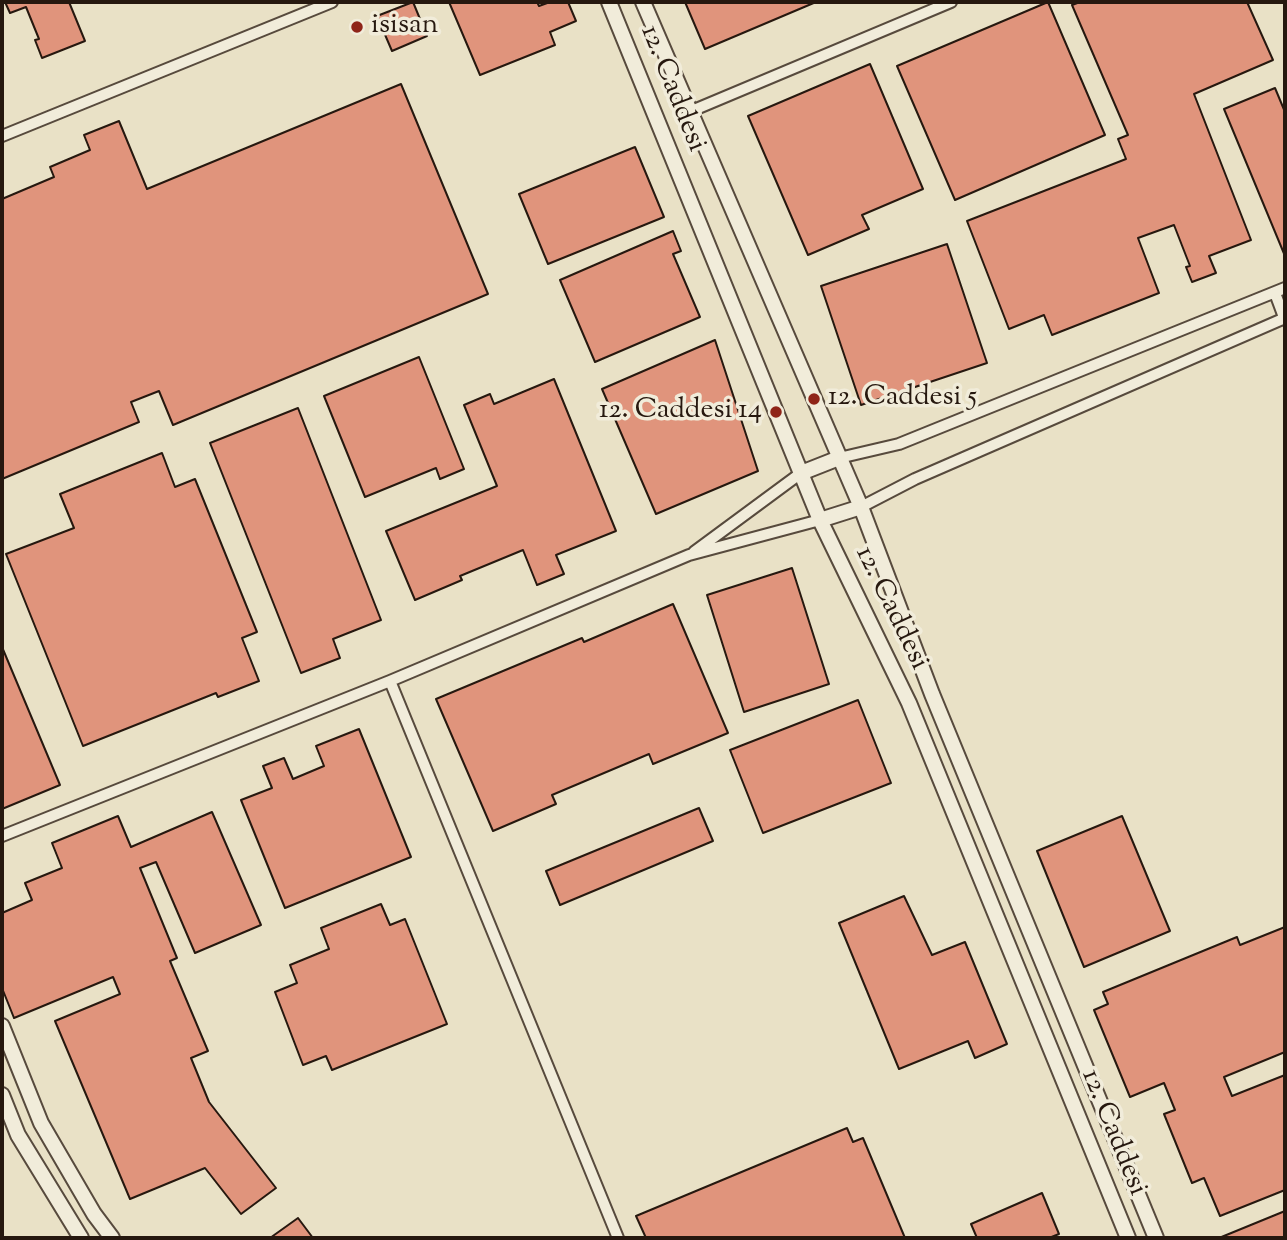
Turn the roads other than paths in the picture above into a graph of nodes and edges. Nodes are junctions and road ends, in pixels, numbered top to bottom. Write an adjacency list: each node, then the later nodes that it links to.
1 (332, 2): 6 (street)
2 (609, 2): 10 (street, 12. Caddesi)
3 (643, 2): 5 (street, 12. Caddesi)
4 (951, 2): 5 (street)
5 (689, 112): 9 (street, 12. Caddesi)
6 (2, 136)
7 (1280, 291): 8 (street); 9 (street)
8 (1285, 319): 11 (street)
9 (839, 458): 10 (street); 11 (street, 12. Caddesi)
10 (801, 473): 12 (street, 12. Caddesi); 13 (street)
11 (861, 507): 12 (street); 22 (street, 12. Caddesi)
12 (820, 520): 13 (street); 21 (street, 12. Caddesi)
13 (689, 555): 14 (street)
14 (390, 681): 15 (street); 20 (street)
15 (2, 836)
16 (2, 1026): 19 (street)
17 (2, 1095): 18 (street)
18 (81, 1238)
19 (112, 1238)
20 (618, 1238)
21 (1129, 1238)
22 (1156, 1238)

